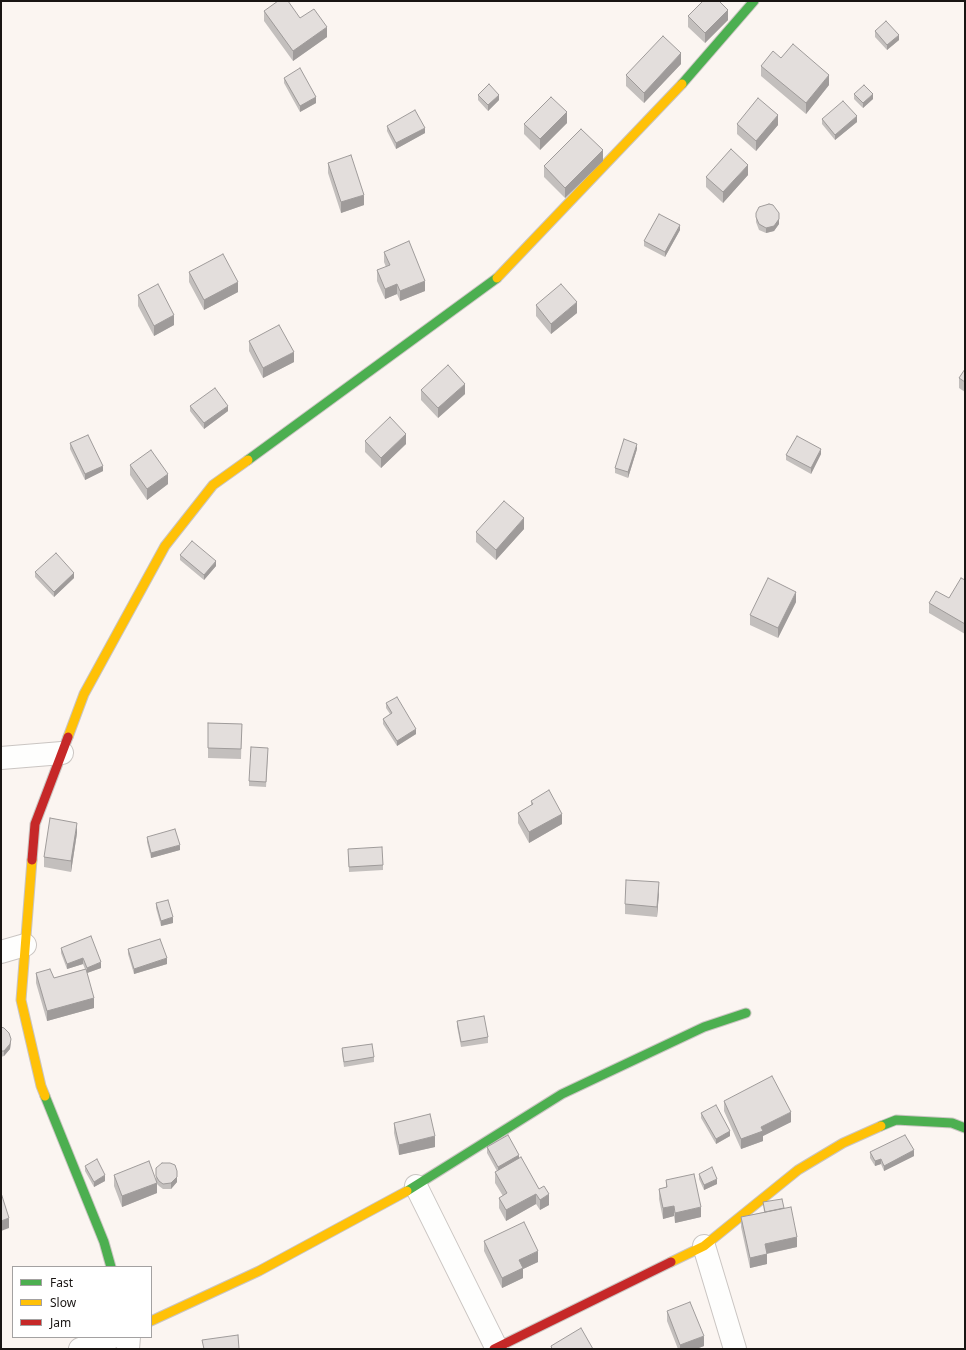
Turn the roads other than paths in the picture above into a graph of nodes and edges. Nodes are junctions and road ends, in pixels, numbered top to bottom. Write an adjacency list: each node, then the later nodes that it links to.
1 (754, 1): 2 (street)
2 (62, 753): 3 (street); 4 (street)
3 (1, 758)
4 (25, 946): 5 (street); 10 (street)
5 (1, 952)
6 (746, 1013): 8 (street)
7 (965, 1128): 9 (street)
8 (416, 1186): 11 (street); 16 (street)
9 (704, 1246): 16 (street); 17 (street)
10 (111, 1266)
11 (152, 1321)
12 (110, 1338): 14 (street)
13 (129, 1338): 15 (street)
14 (80, 1349)
15 (128, 1349)
16 (496, 1349)
17 (735, 1349)

